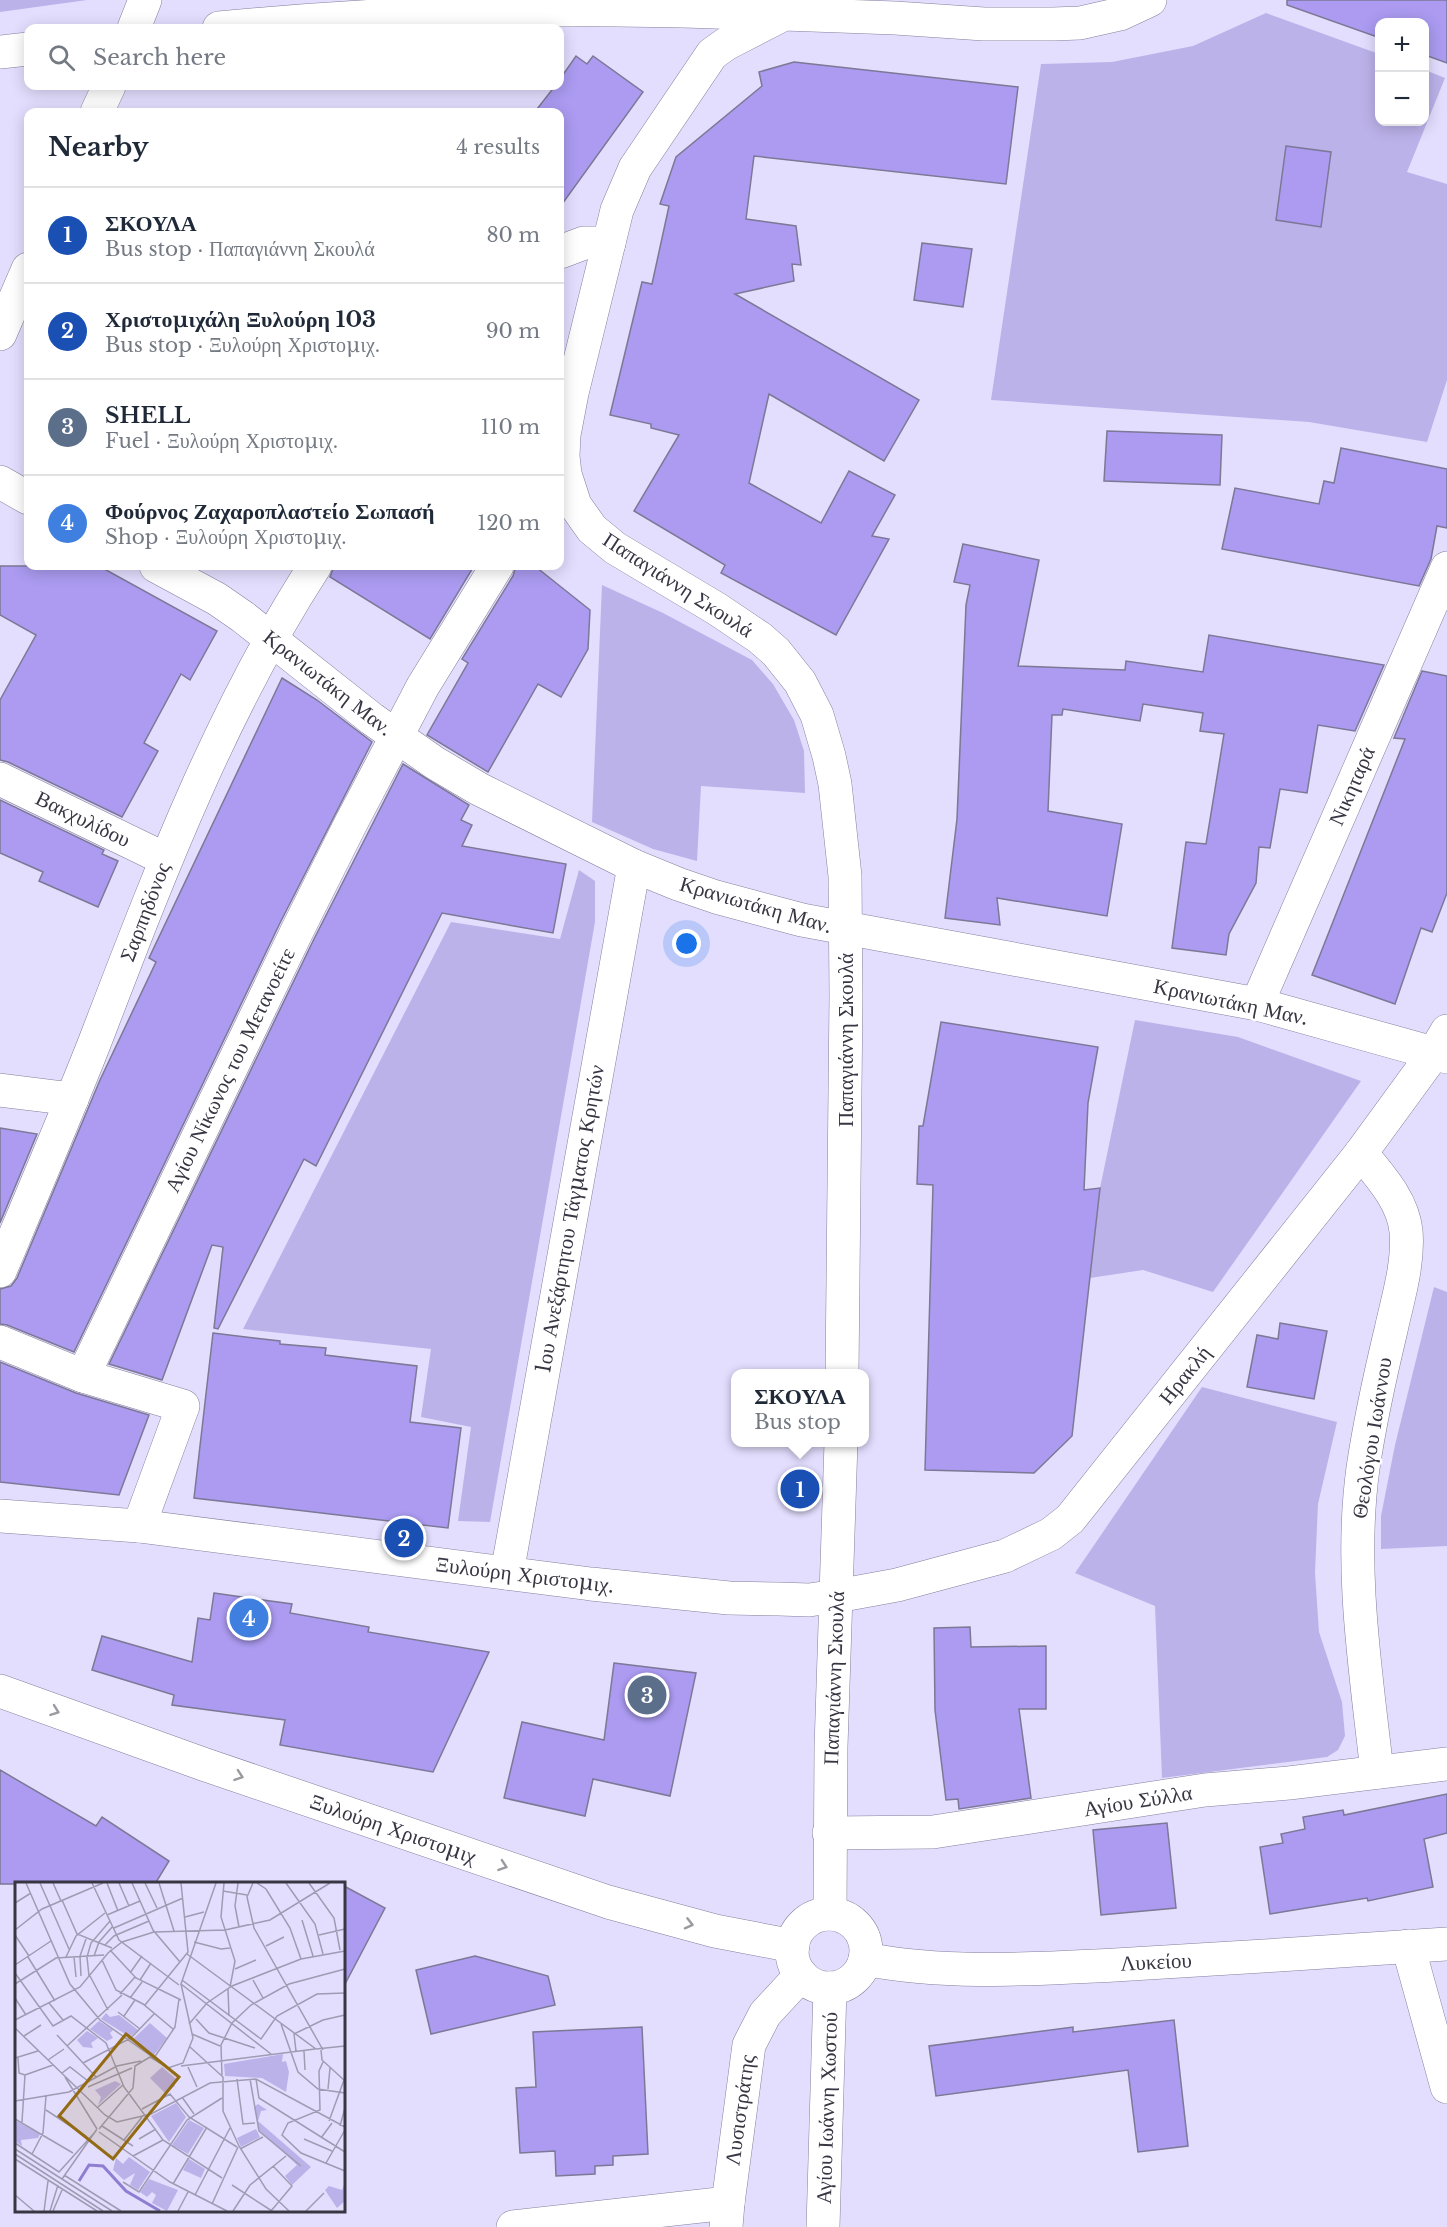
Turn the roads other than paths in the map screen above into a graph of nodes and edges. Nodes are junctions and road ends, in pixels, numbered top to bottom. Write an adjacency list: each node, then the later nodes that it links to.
1 (145, 0): 4 (street)
2 (1150, 0): 3 (street, Παπαγιάννη Σκουλά)
3 (784, 7): 5 (street); 10 (street, Παπαγιάννη Σκουλά)
4 (136, 24)
5 (262, 24)
6 (24, 49): 7 (street)
7 (0, 52)
8 (107, 90): 9 (street)
9 (99, 108)
10 (609, 243): 11 (street); 14 (street, Παπαγιάννη Σκουλά)
11 (564, 249)
12 (24, 278): 13 (street)
13 (0, 334)
14 (564, 435)
15 (564, 481): 27 (street, Παπαγιάννη Σκουλά)
16 (0, 482): 17 (street)
17 (24, 496)
18 (1447, 568): 28 (street, Νικηταρά)
19 (163, 570): 22 (street, Κρανιωτάκη Μαν.)
20 (313, 570): 22 (street, Σαρπηδόνος)
21 (495, 570): 23 (street, Αγίου Νίκωνος του Μετανοείτε)
22 (271, 637): 23 (street, Κρανιωτάκη Μαν.); 25 (street, Σαρπηδόνος)
23 (396, 737): 26 (street, Κρανιωτάκη Μαν.); 36 (street, Αγίου Νίκωνος του Μετανοείτε)
24 (0, 778): 25 (street, Βακχυλίδου)
25 (165, 859): 31 (street, Σαρπηδόνος)
26 (634, 866): 27 (street, Κρανιωτάκη Μαν.); 40 (street, 1ου Ανεξάρτητου Τάγματος Κρητών)
27 (846, 930): 28 (street, Κρανιωτάκη Μαν.); 35 (street, Παπαγιάννη Σκουλά)
28 (1257, 1004): 29 (street, Κρανιωτάκη Μαν.)
29 (1443, 1047): 32 (street, Ηρακλή)
30 (0, 1090): 31 (street)
31 (72, 1099): 33 (street, Σαρπηδόνος)
32 (1361, 1153): 41 (street, Ηρακλή); 44 (street, Θεολόγου Ιωάννου)
33 (0, 1271)
34 (0, 1342): 36 (street)
35 (842, 1369)
36 (83, 1376): 39 (street)
37 (841, 1447): 41 (street, Παπαγιάννη Σκουλά)
38 (0, 1516): 39 (street, Ξυλούρη Χριστομιχ.)
39 (139, 1526): 40 (street, Ξυλούρη Χριστομιχ.)
40 (507, 1573): 41 (street, Ξυλούρη Χριστομιχ.)
41 (837, 1596): 45 (street, Παπαγιάννη Σκουλά)
42 (0, 1691): 50 (street, Ξυλούρη Χριστομιχ, one-way to 50)
43 (1447, 1764): 44 (street, Αγίου Σύλλα)
44 (1377, 1772): 45 (street, Αγίου Σύλλα)
45 (829, 1833): 46 (street, Παπαγιάννη Σκουλά)
46 (830, 1914): 49 (street); 50 (street)
47 (1447, 1944): 48 (street, Λυκείου)
48 (1408, 1946): 49 (street, Λυκείου); 52 (street)
49 (865, 1959): 51 (street, Αγίου Ιωάννη Χωστού)
50 (797, 1961): 51 (street, Αγίου Ιωάννη Χωστού); 53 (street, Λυσιστράτης)
51 (830, 1988): 55 (street, Αγίου Ιωάννη Χωστού)
52 (1447, 2087)
53 (727, 2215): 54 (street)
54 (513, 2227)
55 (823, 2227)

